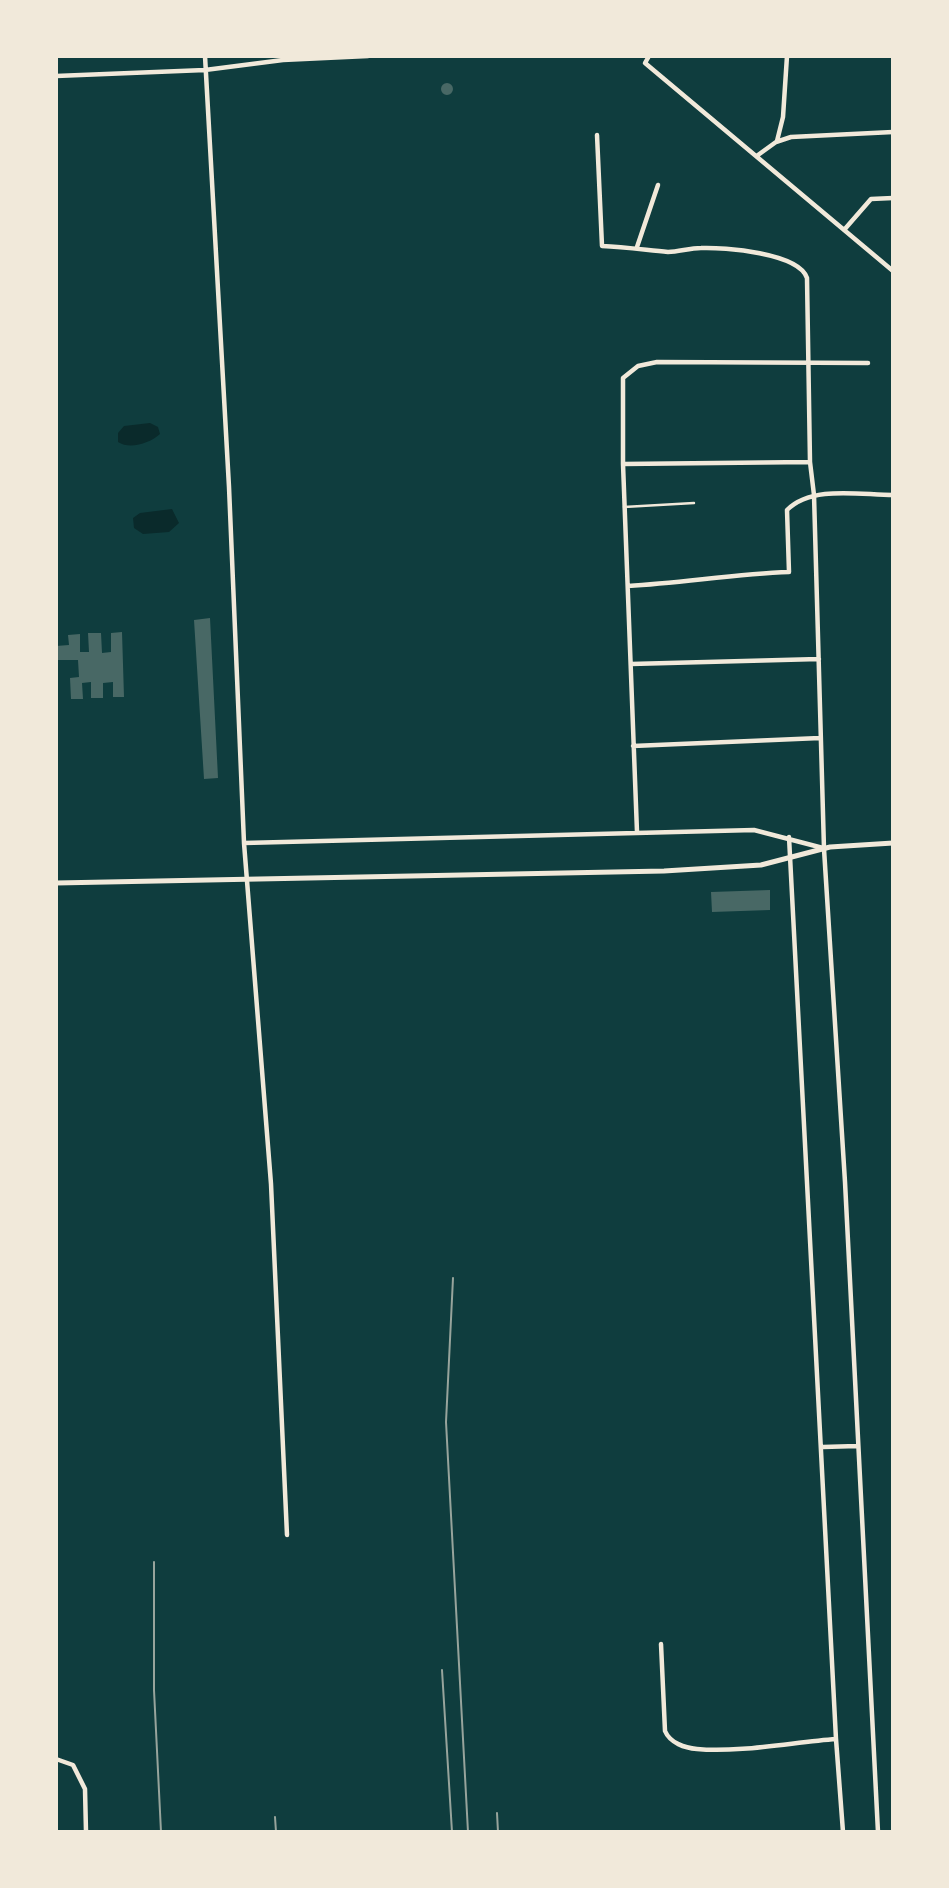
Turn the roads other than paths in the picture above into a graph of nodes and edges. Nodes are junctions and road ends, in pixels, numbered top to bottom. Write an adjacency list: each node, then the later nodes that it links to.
1 (205, 56): 5 (street)
2 (368, 56): 5 (street)
3 (649, 56): 10 (street)
4 (787, 56): 9 (street)
5 (205, 70): 6 (street); 31 (street)
6 (56, 76)
7 (893, 132): 9 (street)
8 (597, 135): 14 (street)
9 (776, 142): 10 (street)
10 (758, 155): 13 (street)
11 (658, 185): 14 (street)
12 (893, 198): 13 (street)
13 (844, 230): 15 (street)
14 (637, 247): 16 (street)
15 (893, 271)
16 (808, 362): 17 (street); 18 (street); 19 (street)
17 (868, 363)
18 (810, 462): 19 (street); 20 (street)
19 (623, 464): 23 (street)
20 (814, 495): 21 (street); 24 (street); 25 (street)
21 (893, 495)
22 (694, 503): 23 (lane)
23 (624, 507): 24 (street)
24 (628, 586): 26 (street)
25 (819, 659): 26 (street); 27 (street)
26 (631, 664): 28 (street)
27 (820, 738): 28 (street); 33 (street)
28 (633, 746): 29 (street)
29 (638, 832): 30 (street); 31 (street)
30 (789, 837): 33 (street); 34 (street)
31 (244, 843): 35 (street)
32 (893, 843): 33 (street)
33 (824, 849): 34 (street); 37 (street)
34 (790, 859): 35 (street); 38 (street)
35 (247, 879): 36 (street); 39 (street)
36 (56, 883)
37 (857, 1446): 38 (street); 45 (street)
38 (823, 1447): 41 (street)
39 (287, 1535)
40 (661, 1644): 41 (street)
41 (836, 1739): 44 (street)
42 (56, 1759): 43 (street)
43 (86, 1832)
44 (843, 1832)
45 (878, 1832)

